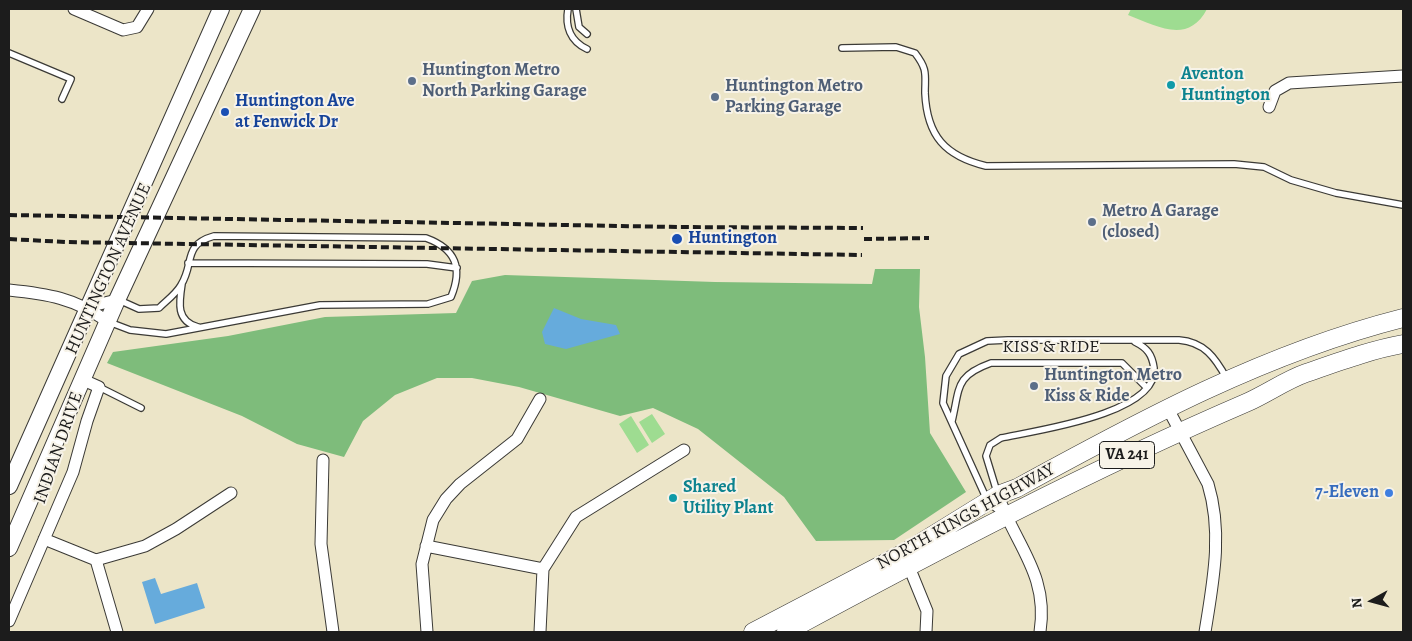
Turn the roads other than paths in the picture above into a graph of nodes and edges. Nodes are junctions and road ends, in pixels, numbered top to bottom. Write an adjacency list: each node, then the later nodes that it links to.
1 (74, 9): 2 (street)
2 (148, 9)
3 (221, 9): 20 (main road, HUNTINGTON AVENUE)
4 (252, 9): 19 (main road, HUNTINGTON AVENUE)
5 (568, 9): 9 (lane)
6 (576, 9): 7 (lane)
7 (587, 34)
8 (842, 48): 14 (lane)
9 (587, 49)
10 (9, 53): 12 (lane)
11 (1403, 76): 13 (street)
12 (62, 99)
13 (1269, 107)
14 (1403, 205)
15 (188, 263): 16 (lane); 16 (lane); 17 (lane)
16 (457, 268): 23 (lane)
17 (182, 284): 19 (lane); 23 (lane)
18 (9, 290): 20 (street)
19 (117, 300): 20 (street); 22 (main road, HUNTINGTON AVENUE)
20 (88, 307): 22 (street); 37 (main road, HUNTINGTON AVENUE)
21 (1403, 318): 27 (main road, NORTH KINGS HIGHWAY / VA 241)
22 (107, 321): 23 (lane); 26 (main road, HUNTINGTON AVENUE)
23 (200, 328)
24 (1133, 341): 27 (lane); 29 (lane); 33 (lane)
25 (1403, 344): 34 (main road, NORTH KINGS HIGHWAY / VA 241)
26 (81, 379): 28 (street, INDIAN DRIVE); 43 (main road, HUNTINGTON AVENUE)
27 (1228, 379): 31 (main road, NORTH KINGS HIGHWAY / VA 241)
28 (99, 387): 32 (lane); 41 (street, INDIAN DRIVE)
29 (1147, 388): 33 (lane, KISS & RIDE); 39 (lane)
30 (540, 399): 42 (street)
31 (1167, 407): 34 (street); 39 (main road, NORTH KINGS HIGHWAY / VA 241)
32 (141, 408)
33 (952, 421): 39 (lane)
34 (1180, 431): 40 (main road, NORTH KINGS HIGHWAY / VA 241); 56 (street)
35 (684, 450): 46 (street)
36 (323, 460): 49 (street)
37 (9, 486)
38 (231, 493): 44 (street)
39 (993, 498): 40 (street); 45 (main road, NORTH KINGS HIGHWAY / VA 241)
40 (1005, 516): 45 (main road, NORTH KINGS HIGHWAY / VA 241); 55 (street)
41 (44, 539): 44 (street); 47 (street, INDIAN DRIVE)
42 (426, 546): 46 (street); 50 (street)
43 (9, 548)
44 (96, 560): 48 (street)
45 (907, 560): 52 (main road, NORTH KINGS HIGHWAY / VA 241); 53 (main road, NORTH KINGS HIGHWAY / VA 241); 54 (street)
46 (543, 569): 51 (street)
47 (9, 621)
48 (117, 632)
49 (333, 632)
50 (427, 632)
51 (540, 632)
52 (753, 632)
53 (786, 632)
54 (926, 632)
55 (1040, 632)
56 (1205, 632)

